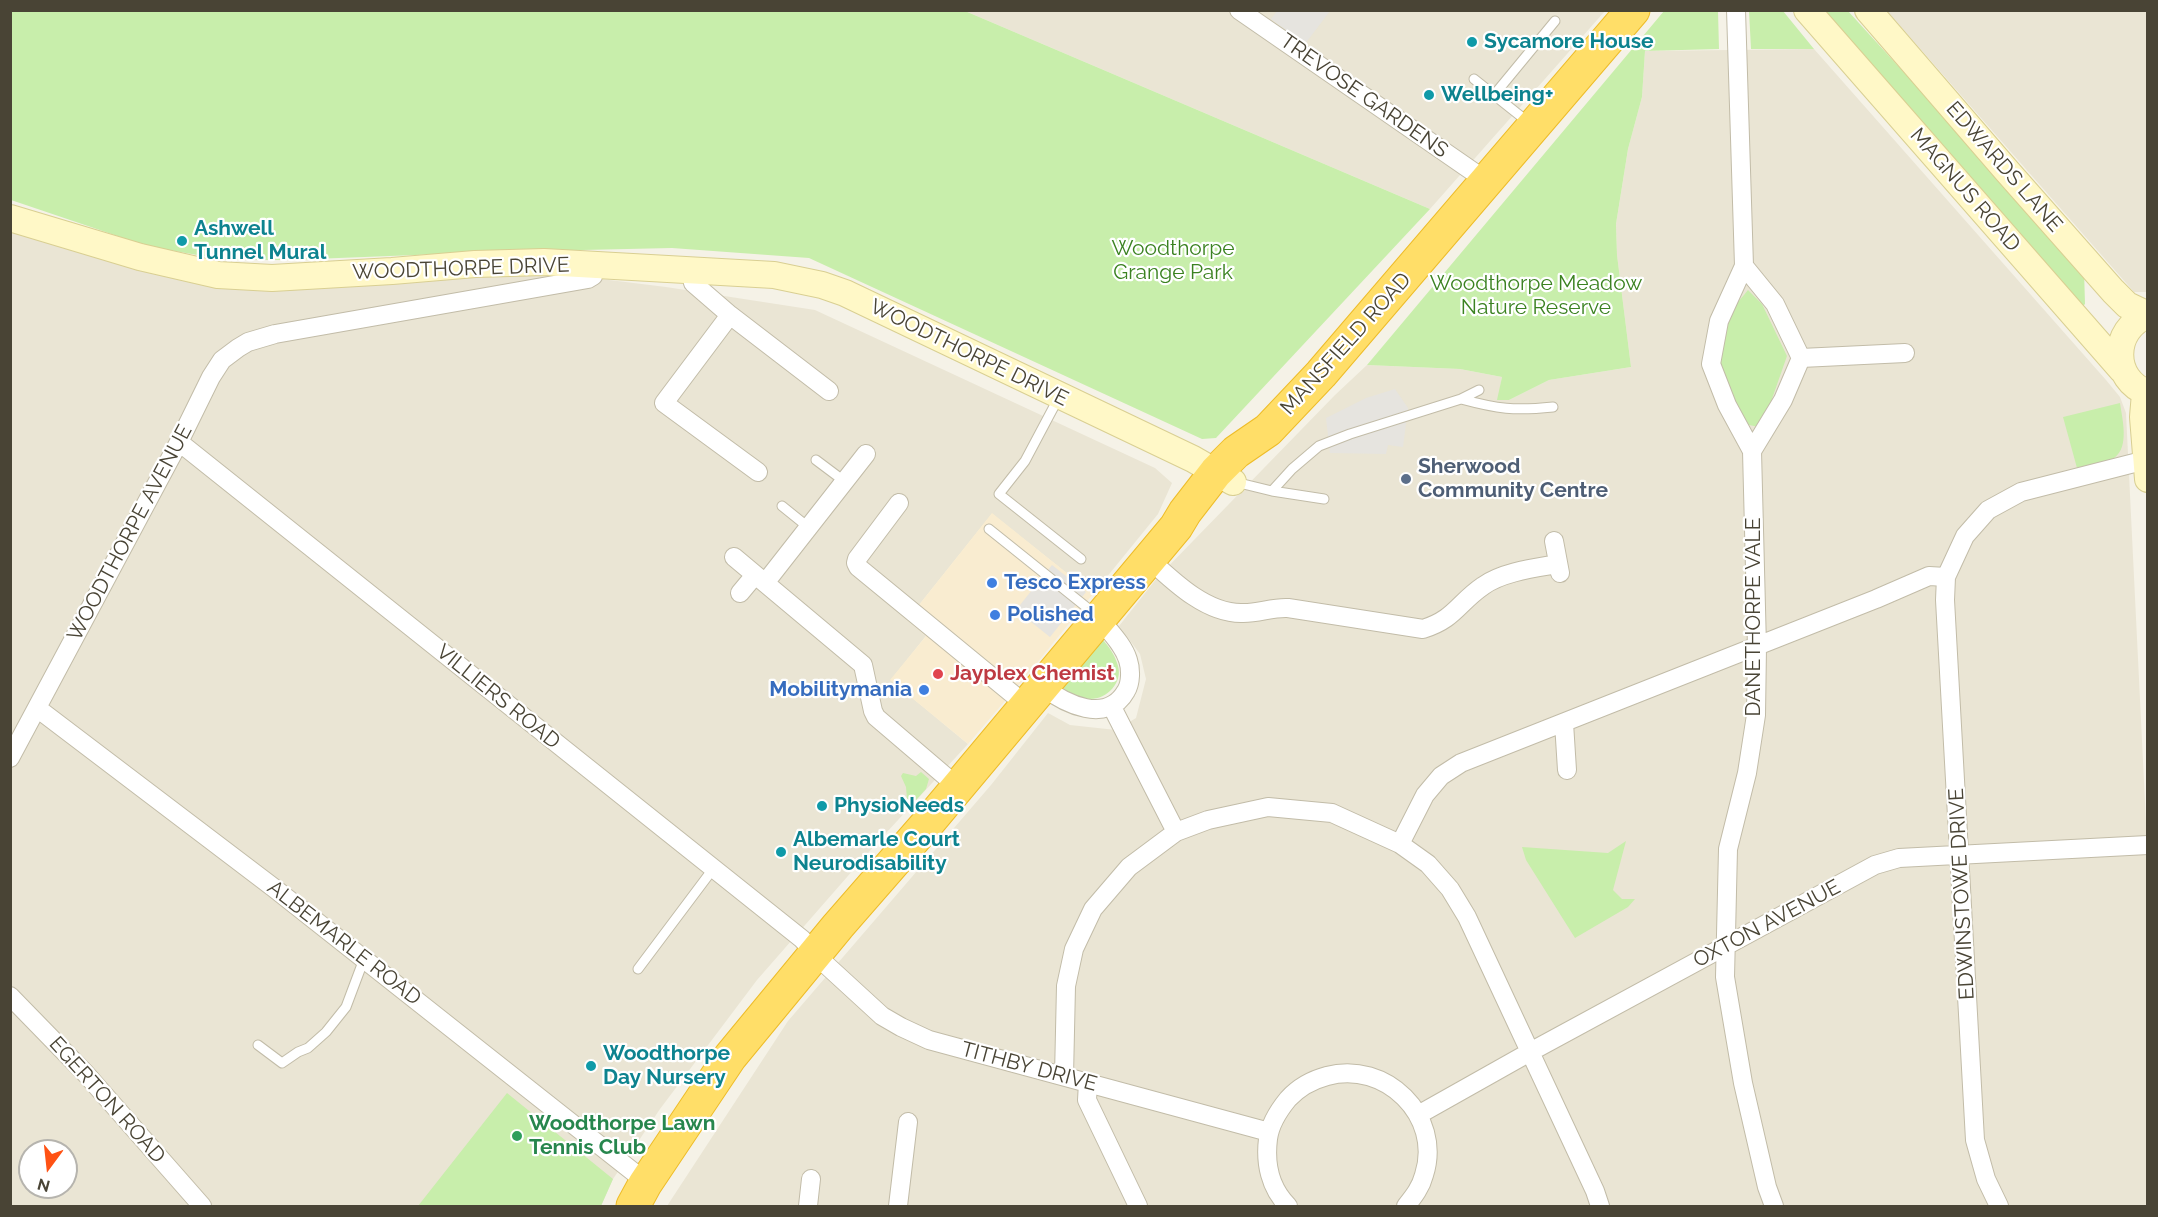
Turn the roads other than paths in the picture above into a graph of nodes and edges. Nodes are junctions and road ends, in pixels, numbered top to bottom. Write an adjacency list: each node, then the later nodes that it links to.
1 (1239, 10): 10 (street, TREVOSE GARDENS)
2 (1633, 10): 9 (highway, MANSFIELD ROAD)
3 (1736, 10): 13 (street, DANETHORPE VALE)
4 (1807, 10): 20 (street, MAGNUS ROAD)
5 (1868, 10): 16 (street, EDWARDS LANE)
6 (1555, 21): 8 (lane)
7 (1474, 79): 8 (lane)
8 (1494, 95): 9 (lane)
9 (1534, 128): 10 (highway, MANSFIELD ROAD)
10 (1488, 182): 33 (highway, MANSFIELD ROAD)
11 (10, 218): 12 (street, WOODTHORPE DRIVE)
12 (595, 264): 14 (street, WOODTHORPE DRIVE); 17 (street, WOODTHORPE DRIVE)
13 (1744, 266): 19 (street); 28 (street, DANETHORPE VALE)
14 (691, 272): 15 (street); 24 (street, WOODTHORPE DRIVE)
15 (730, 315): 22 (street); 32 (street)
16 (2148, 315): 20 (street)
17 (275, 334): 27 (street, WOODTHORPE AVENUE)
18 (1905, 353): 19 (street)
19 (1801, 357): 28 (street)
20 (2122, 370): 23 (street, MAGNUS ROAD)
21 (1479, 390): 25 (lane)
22 (829, 391)
23 (2146, 393): 31 (street)
24 (1059, 397): 33 (street, WOODTHORPE DRIVE); 43 (lane)
25 (1461, 399): 26 (lane); 35 (lane)
26 (1553, 407)
27 (179, 442): 52 (street, WOODTHORPE AVENUE); 61 (street, VILLIERS ROAD)
28 (1752, 451): 49 (street, DANETHORPE VALE)
29 (866, 454): 34 (street)
30 (816, 460): 34 (lane)
31 (2147, 470): 45 (street)
32 (758, 472)
33 (1225, 477): 35 (lane); 44 (highway, MANSFIELD ROAD)
34 (844, 481): 39 (street)
35 (1272, 491): 36 (lane)
36 (1323, 499)
37 (899, 504): 50 (street)
38 (782, 506): 39 (lane)
39 (808, 527): 46 (street)
40 (989, 529): 48 (lane)
41 (1554, 542): 44 (street)
42 (734, 557): 46 (street)
43 (1081, 559)
44 (1149, 559): 48 (highway, MANSFIELD ROAD)
45 (1946, 577): 49 (street); 60 (street, EDWINSTOWE DRIVE)
46 (760, 579): 47 (street); 56 (street)
47 (740, 593)
48 (1100, 618): 50 (highway, MANSFIELD ROAD); 51 (street)
49 (1757, 646): 53 (street); 62 (street, DANETHORPE VALE)
50 (1034, 696): 51 (street); 56 (highway, MANSFIELD ROAD)
51 (1112, 707): 57 (street)
52 (37, 708): 54 (street, WOODTHORPE AVENUE); 64 (street, ALBEMARLE ROAD)
53 (1564, 723): 55 (street); 58 (street)
54 (10, 758)
55 (1567, 770)
56 (958, 788): 63 (highway, MANSFIELD ROAD)
57 (1176, 832): 58 (street); 69 (street)
58 (1400, 844): 68 (street)
59 (2148, 845): 60 (street, OXTON AVENUE)
60 (1960, 854): 62 (street, OXTON AVENUE); 84 (street, EDWINSTOWE DRIVE)
61 (713, 869): 63 (street, VILLIERS ROAD); 65 (lane)
62 (1725, 947): 68 (street, OXTON AVENUE); 83 (street, DANETHORPE VALE)
63 (815, 954): 69 (street, TITHBY DRIVE); 75 (highway, MANSFIELD ROAD)
64 (364, 959): 67 (lane); 75 (street, ALBEMARLE ROAD)
65 (638, 969)
66 (10, 996): 76 (street, EGERTON ROAD)
67 (258, 1046)
68 (1530, 1052): 71 (street, OXTON AVENUE); 82 (street)
69 (1064, 1076): 70 (street, TITHBY DRIVE)
70 (1088, 1083): 73 (street, TITHBY DRIVE); 79 (street)
71 (1418, 1115): 73 (street); 81 (street)
72 (908, 1122): 78 (street)
73 (1269, 1132): 80 (street)
74 (811, 1179): 77 (street)
75 (639, 1195)
76 (202, 1206)
77 (808, 1206)
78 (898, 1206)
79 (1138, 1206)
80 (1288, 1206)
81 (1406, 1206)
82 (1600, 1206)
83 (1774, 1206)
84 (1999, 1206)

